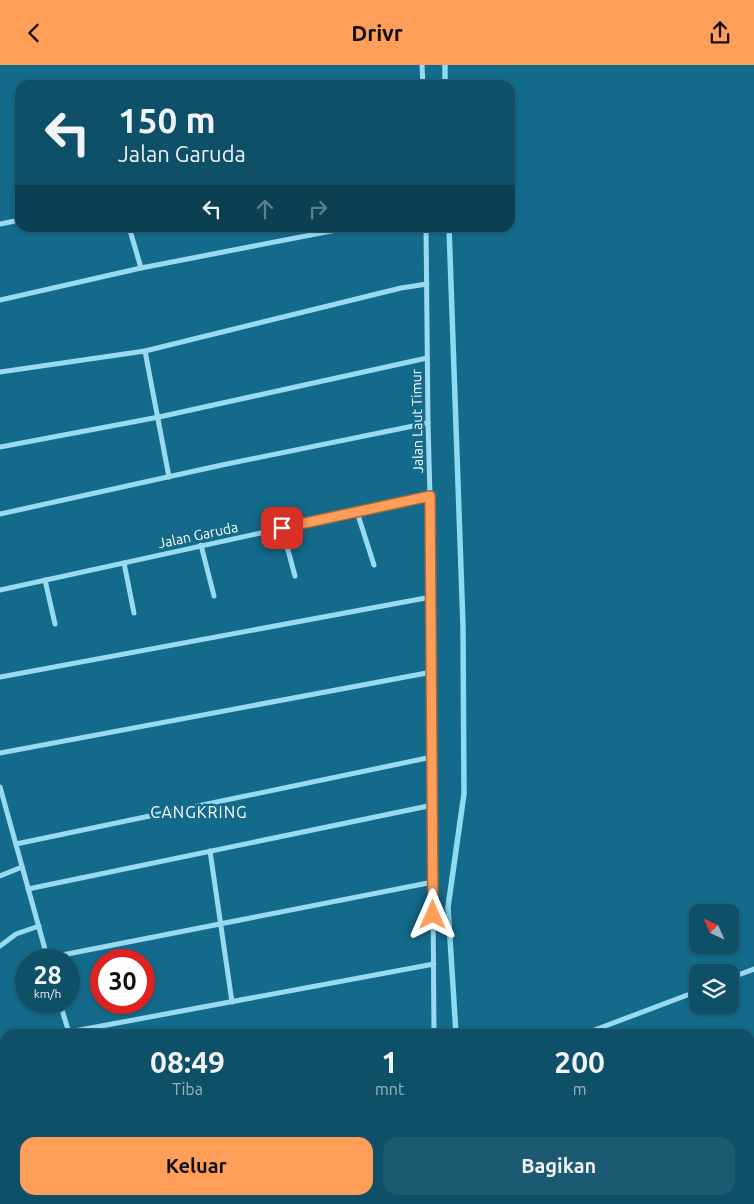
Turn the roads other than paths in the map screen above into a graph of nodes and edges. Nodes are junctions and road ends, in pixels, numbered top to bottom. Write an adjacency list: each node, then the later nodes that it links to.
1 (422, 65): 2 (street)
2 (423, 80)
3 (15, 221): 4 (street)
4 (0, 224)
5 (130, 232): 8 (street)
6 (326, 232): 8 (street)
7 (426, 232): 9 (street, Jalan Laut Timur)
8 (141, 268): 10 (street)
9 (427, 284): 11 (street); 12 (street, Jalan Laut Timur)
10 (0, 300)
11 (144, 351): 13 (street); 14 (street)
12 (427, 358): 14 (street); 15 (street, Jalan Laut Timur)
13 (0, 372)
14 (158, 417): 16 (street); 17 (street)
15 (428, 423): 17 (street); 18 (street, Jalan Laut Timur)
16 (0, 447)
17 (169, 477): 20 (street)
18 (430, 496): 19 (street, Jalan Garuda); 29 (street, Jalan Laut Timur)
19 (357, 512): 21 (street, Jalan Garuda); 24 (street)
20 (0, 514)
21 (282, 528): 22 (street, Jalan Garuda); 25 (street)
22 (201, 545): 23 (street, Jalan Garuda); 28 (street)
23 (124, 563): 26 (street, Jalan Garuda); 30 (street)
24 (374, 565)
25 (295, 576)
26 (45, 580): 27 (street, Jalan Garuda); 31 (street)
27 (0, 590)
28 (214, 596)
29 (431, 597): 32 (street, Jalan Laut Timur); 33 (street)
30 (134, 613)
31 (55, 624)
32 (432, 672): 34 (street); 35 (street, Jalan Laut Timur)
33 (0, 677)
34 (0, 753)
35 (432, 757): 37 (street, Jalan Laut Timur); 38 (street)
36 (0, 787): 38 (street)
37 (433, 805): 39 (street); 42 (street, Jalan Laut Timur)
38 (16, 844): 40 (street)
39 (210, 851): 43 (street); 44 (street)
40 (22, 867): 41 (street); 43 (street)
41 (0, 876)
42 (433, 882): 44 (street); 49 (street, Jalan Laut Timur)
43 (28, 889): 45 (street)
44 (221, 924): 48 (street); 53 (street)
45 (39, 926): 46 (street); 47 (street)
46 (0, 946)
47 (45, 949)
48 (80, 953)
49 (434, 964): 53 (street); 57 (street, Jalan Laut Timur)
50 (754, 969): 51 (street)
51 (739, 975)
52 (689, 994): 58 (street)
53 (232, 1002): 56 (street)
54 (63, 1014): 55 (street)
55 (68, 1029)
56 (90, 1029)
57 (434, 1029)
58 (597, 1029)

